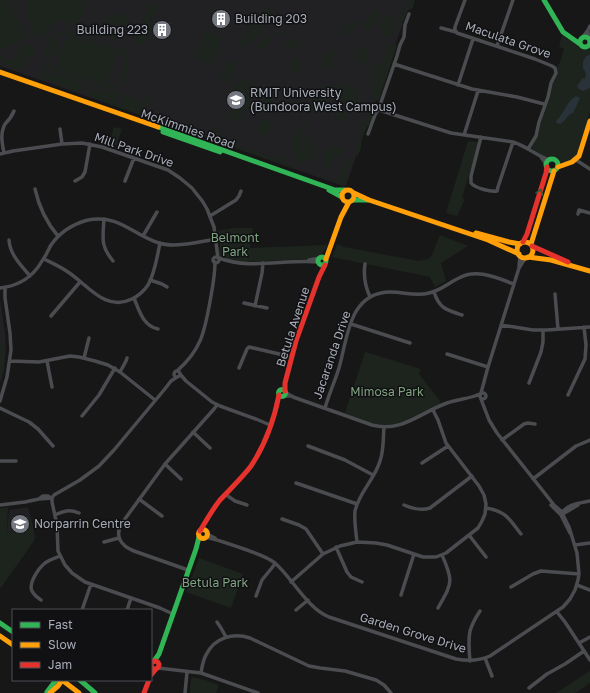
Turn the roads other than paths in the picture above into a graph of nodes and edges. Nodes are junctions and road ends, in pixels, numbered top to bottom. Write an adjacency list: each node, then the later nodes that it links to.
1 (465, 0): 8 (street, Maculata Grove)
2 (514, 0): 12 (street)
3 (544, 0): 10 (main road)
4 (409, 14): 13 (street)
5 (590, 26): 7 (street)
6 (441, 28): 8 (street, Maculata Grove)
7 (588, 30): 10 (street); 11 (street)
8 (456, 32): 9 (street, Maculata Grove)
9 (473, 39): 12 (street, Maculata Grove); 15 (street)
10 (581, 40): 11 (main road); 11 (main road)
11 (589, 43)
12 (497, 46): 17 (street, Maculata Grove)
13 (394, 64): 15 (street); 18 (street)
14 (0, 72): 37 (main road, McKimmies Road)
15 (458, 85): 16 (street)
16 (478, 90): 17 (street); 23 (street)
17 (544, 104): 28 (street)
18 (378, 110): 22 (street); 23 (street)
19 (14, 111): 29 (street)
20 (590, 124): 31 (main road)
21 (60, 129): 26 (street)
22 (368, 134)
23 (464, 135): 24 (street)
24 (481, 137): 25 (street); 25 (street)
25 (513, 142): 28 (street)
26 (62, 144): 27 (street, Mill Park Drive); 29 (street, Mill Park Drive)
27 (90, 144): 30 (street, Mill Park Drive); 35 (street)
28 (528, 149): 32 (street)
29 (2, 153)
30 (134, 158): 36 (street); 50 (street, Mill Park Drive)
31 (576, 160): 33 (main road); 34 (street)
32 (547, 164): 33 (main road); 33 (main road); 45 (main road, one-way to 32)
33 (557, 167): 46 (main road)
34 (590, 169)
35 (75, 181)
36 (125, 182)
37 (322, 185): 40 (main road, McKimmies Road); 42 (main road, McKimmies Road)
38 (35, 189): 54 (street)
39 (241, 190): 50 (street)
40 (345, 190): 41 (main road); 42 (main road)
41 (354, 193): 43 (main road); 44 (main road)
42 (342, 198): 44 (main road); 51 (main road, Betula Avenue)
43 (369, 200): 44 (main road); 53 (main road)
44 (351, 201): 51 (main road, Betula Avenue)
45 (536, 204): 46 (main road); 58 (main road)
46 (543, 206): 60 (main road)
47 (157, 212): 55 (street)
48 (590, 213): 49 (street)
49 (578, 214)
50 (210, 216): 56 (street, Mill Park Drive)
51 (341, 216): 66 (main road, Betula Avenue)
52 (104, 219): 54 (street); 55 (street); 65 (street)
53 (446, 226): 58 (main road); 61 (main road)
54 (58, 236): 63 (street)
55 (143, 236): 59 (street)
56 (216, 239): 59 (street); 64 (street, Mill Park Drive)
57 (9, 240): 72 (street)
58 (521, 243): 60 (main road); 61 (main road)
59 (160, 244): 73 (street)
60 (532, 245): 62 (main road); 70 (main road)
61 (519, 254): 62 (main road); 69 (street)
62 (527, 257): 69 (street); 70 (main road)
63 (44, 259): 72 (street); 74 (street)
64 (217, 260): 67 (street); 106 (street, Mill Park Drive)
65 (113, 261)
66 (321, 261): 67 (street); 97 (main road, Betula Avenue)
67 (263, 263): 83 (street)
68 (365, 264): 80 (street)
69 (519, 268): 75 (street)
70 (580, 268): 71 (main road)
71 (590, 271)
72 (30, 276): 77 (street)
73 (150, 280): 76 (street); 81 (street)
74 (80, 282): 81 (street); 86 (street)
75 (514, 284): 78 (street); 88 (street)
76 (167, 287)
77 (2, 288): 100 (street)
78 (434, 292): 80 (street); 85 (street)
79 (555, 294): 92 (street)
80 (370, 297): 87 (street, Jacaranda Drive)
81 (134, 298): 91 (street)
82 (244, 303): 83 (street)
83 (255, 306): 84 (street)
84 (267, 308)
85 (462, 315)
86 (50, 316)
87 (351, 324): 95 (street); 116 (street, Jacaranda Drive)
88 (502, 324): 93 (street); 102 (street)
89 (584, 327): 90 (street); 92 (street); 110 (street)
90 (590, 327)
91 (158, 329)
92 (558, 329): 93 (street)
93 (543, 330): 107 (street)
94 (89, 338): 98 (street)
95 (410, 343)
96 (447, 354): 102 (street)
97 (292, 357): 104 (street); 109 (main road, Betula Avenue)
98 (84, 358): 101 (street); 103 (street)
99 (128, 358): 105 (street)
100 (10, 361): 101 (street); 113 (street)
101 (47, 361): 108 (street)
102 (488, 367): 111 (street)
103 (115, 368): 105 (street); 118 (street)
104 (238, 368)
105 (120, 372): 112 (street)
106 (177, 374): 112 (street); 114 (street)
107 (529, 383)
108 (52, 387)
109 (283, 393): 116 (street); 119 (main road, Betula Avenue)
110 (568, 395)
111 (482, 396): 117 (street); 123 (street, Garden Grove Drive)
112 (155, 400): 139 (street)
113 (0, 401)
114 (216, 404): 119 (street); 122 (street)
115 (0, 408): 125 (street)
116 (325, 408): 121 (street)
117 (433, 410): 121 (street); 127 (street)
118 (82, 416)
119 (271, 424): 138 (main road, Betula Avenue)
120 (535, 424): 123 (street)
121 (384, 427): 133 (street)
122 (193, 432): 128 (street); 132 (street)
123 (502, 440): 136 (street, Garden Grove Drive)
124 (590, 440): 136 (street)
125 (53, 446)
126 (308, 446): 133 (street)
127 (448, 446): 131 (street); 134 (street)
128 (210, 448)
129 (0, 461): 130 (street)
130 (16, 461)
131 (422, 463)
132 (165, 464): 135 (street); 140 (street)
133 (373, 475): 142 (street)
134 (472, 476): 145 (street); 146 (street)
135 (182, 479)
136 (533, 480): 148 (street, Garden Grove Drive)
137 (296, 484): 142 (street)
138 (225, 494): 144 (street); 151 (main road, Betula Avenue)
139 (50, 498): 143 (street); 149 (street)
140 (139, 499): 150 (street); 156 (street)
141 (590, 501): 148 (street)
142 (357, 504): 158 (street)
143 (0, 505)
144 (246, 505)
145 (404, 505)
146 (486, 508): 153 (street); 154 (street)
147 (80, 513): 149 (street)
148 (562, 514): 160 (street, Garden Grove Drive)
149 (55, 515): 165 (street)
150 (162, 516)
151 (208, 518): 155 (main road, Betula Avenue); 155 (main road, Betula Avenue)
152 (282, 519): 162 (street)
153 (521, 534)
154 (469, 535): 164 (street); 166 (street)
155 (204, 536): 167 (street, Garden Grove Drive); 168 (main road, Betula Avenue)
156 (119, 538): 157 (street); 168 (street)
157 (104, 542)
158 (357, 542): 161 (street); 163 (street)
159 (590, 543): 160 (street)
160 (575, 545): 169 (street, Garden Grove Drive)
161 (336, 547): 162 (street); 171 (street)
162 (323, 554): 170 (street)
163 (414, 554): 164 (street); 176 (street)
164 (442, 555): 181 (street)
165 (60, 556): 172 (street); 179 (street)
166 (486, 556)
167 (275, 564): 170 (street, Garden Grove Drive); 177 (street)
168 (188, 570): 187 (main road, Betula Avenue)
169 (579, 574): 173 (street, Garden Grove Drive); 174 (street)
170 (292, 582): 180 (street, Garden Grove Drive)
171 (362, 582)
172 (91, 584): 178 (street); 182 (street)
173 (577, 585): 175 (street); 186 (street, Garden Grove Drive)
174 (511, 588)
175 (590, 590)
176 (401, 595)
177 (256, 596)
178 (131, 598): 183 (street); 187 (street)
179 (42, 600)
180 (308, 600): 184 (street); 198 (street, Garden Grove Drive)
181 (438, 608)
182 (82, 609)
183 (127, 609)
184 (296, 610)
185 (480, 610): 198 (street)
186 (558, 611): 194 (street); 197 (street, Garden Grove Drive)
187 (173, 613): 200 (main road, Betula Avenue)
188 (217, 622): 192 (street)
189 (0, 623): 190 (main road)
190 (12, 631)
191 (0, 636): 195 (main road)
192 (226, 637): 202 (street); 217 (street)
193 (590, 637): 194 (street)
194 (579, 643): 196 (street)
195 (12, 644)
196 (584, 651): 199 (street); 209 (street)
197 (485, 658): 198 (street, Garden Grove Drive); 203 (street)
198 (470, 660)
199 (590, 660)
200 (155, 665): 201 (street)
201 (187, 672): 202 (street); 215 (street)
202 (201, 673): 216 (street)
203 (492, 676)
204 (55, 681): 210 (main road)
205 (61, 681): 211 (main road)
206 (63, 681): 212 (main road)
207 (81, 681): 213 (main road)
208 (149, 681): 214 (main road)
209 (529, 688)
210 (46, 693)
211 (50, 693)
212 (79, 693)
213 (95, 693)
214 (144, 693)
215 (185, 693)
216 (258, 693)
217 (391, 693)

